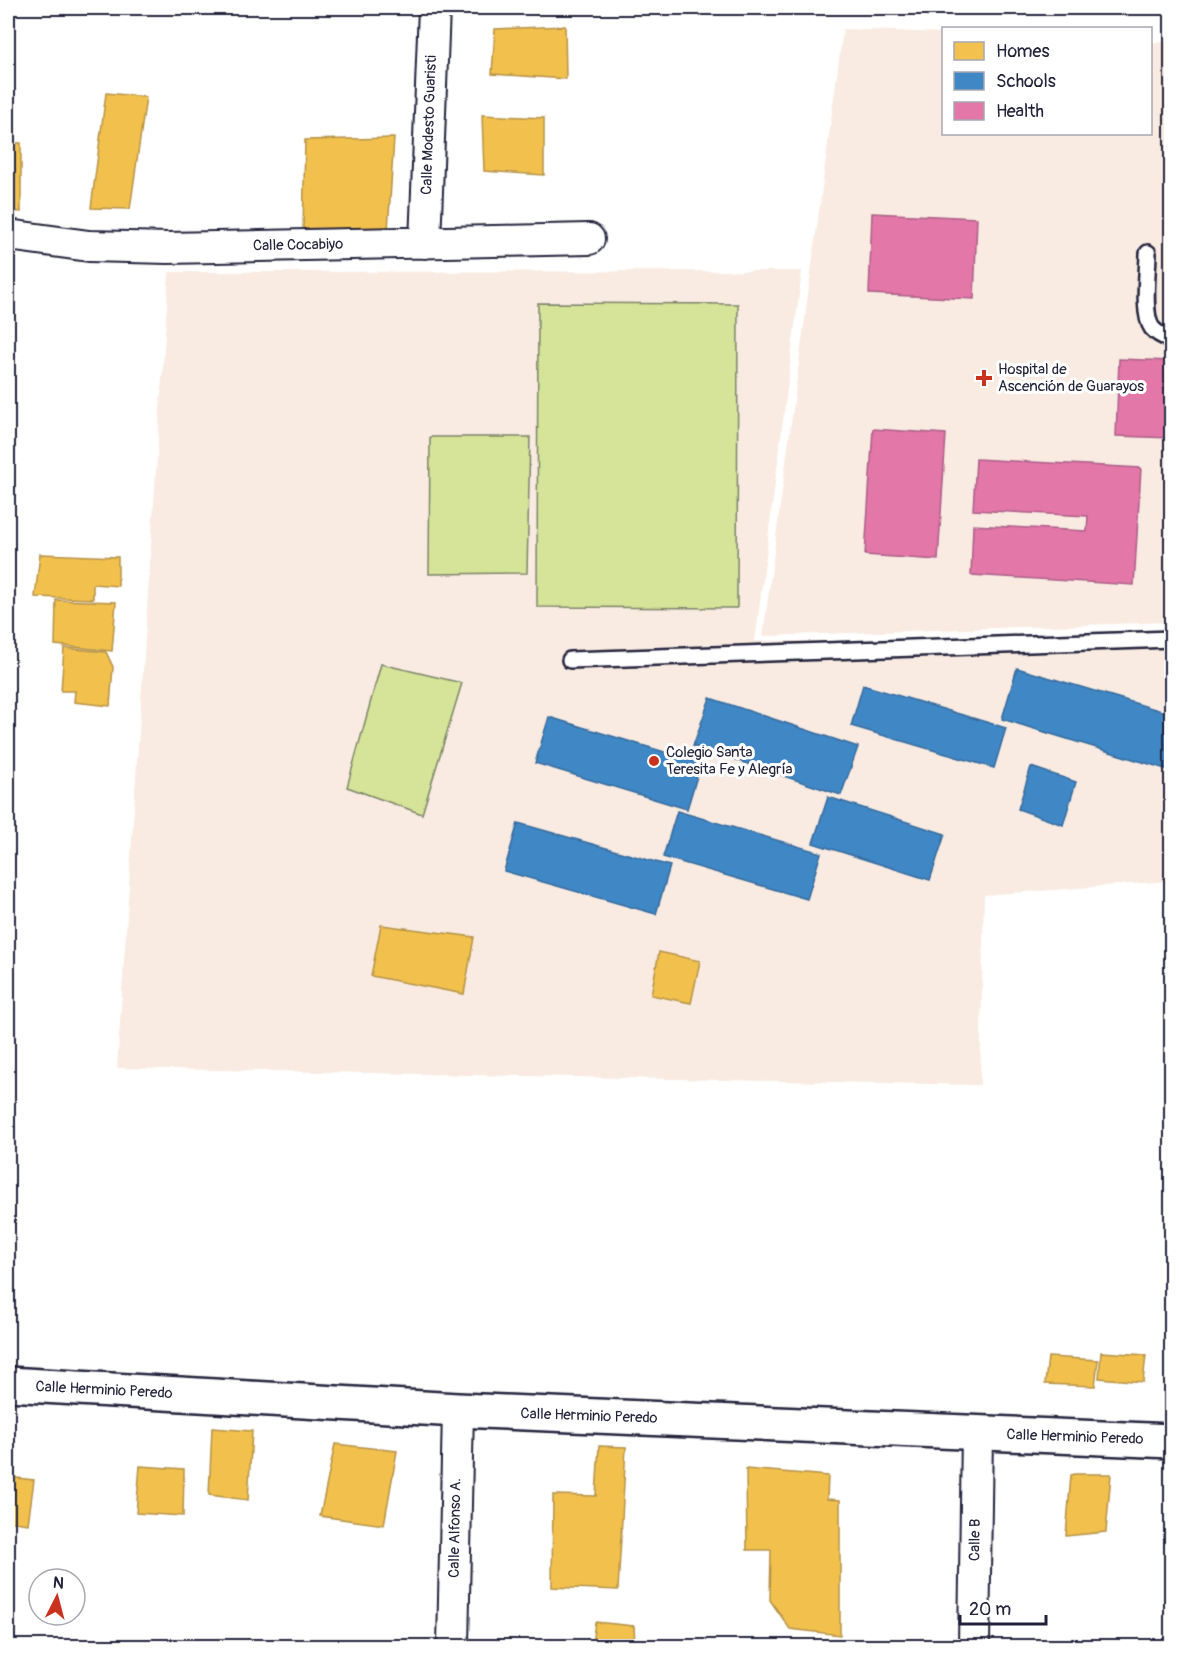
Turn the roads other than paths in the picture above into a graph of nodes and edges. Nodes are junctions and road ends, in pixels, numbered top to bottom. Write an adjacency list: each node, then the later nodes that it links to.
1 (434, 8): 4 (street, Calle Modesto Guaristi)
2 (8, 235): 4 (street, Calle Cocabiyo)
3 (589, 239): 4 (street, Calle Cocabiyo)
4 (425, 243)
5 (1148, 253): 6 (lane)
6 (1172, 340)
7 (1172, 639): 8 (lane)
8 (570, 660)
9 (8, 1384): 10 (main road, Calle Herminio Peredo)
10 (458, 1410): 11 (main road, Calle Herminio Peredo); 13 (street, Calle Alfonso A.)
11 (977, 1433): 12 (main road, Calle Herminio Peredo); 14 (street, Calle B)
12 (1172, 1441)
13 (453, 1647)
14 (974, 1647)

